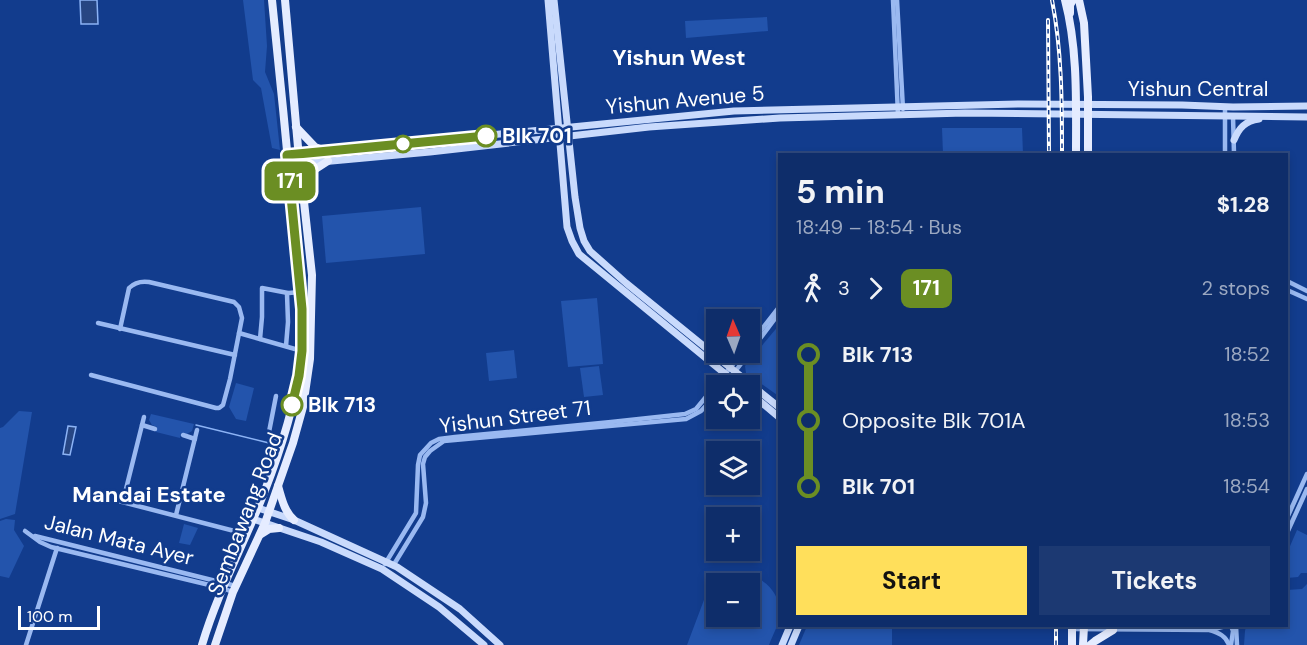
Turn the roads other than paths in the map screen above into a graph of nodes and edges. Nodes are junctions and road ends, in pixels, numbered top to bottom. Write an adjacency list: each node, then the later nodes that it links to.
1 (272, 0): 34 (main road, Sembawang Road)
2 (285, 0): 23 (main road, Sembawang Road)
3 (548, 0): 25 (main road)
4 (554, 0): 24 (main road)
5 (895, 0): 12 (street)
6 (1065, 0): 9 (main road)
7 (1073, 0): 9 (main road)
8 (1079, 0): 11 (main road)
9 (1070, 17): 10 (main road)
10 (1075, 104): 11 (main road, Yishun Avenue 5); 12 (main road, Yishun Avenue 5); 16 (main road)
11 (1088, 104): 13 (main road, Yishun Central); 18 (main road)
12 (900, 106): 17 (street); 24 (main road, Yishun Avenue 5)
13 (1225, 106): 15 (main road, Yishun Central); 19 (street)
14 (1307, 106): 15 (main road, Yishun Central)
15 (1233, 107): 20 (street)
16 (1076, 114): 17 (main road, Yishun Avenue 5); 18 (main road, Yishun Avenue 5); 29 (main road)
17 (900, 115): 26 (main road, Yishun Avenue 5)
18 (1088, 115): 19 (main road, Yishun Central); 30 (main road)
19 (1225, 116): 20 (main road, Yishun Central); 31 (street)
20 (1233, 116): 21 (main road, Yishun Central); 28 (street)
21 (1276, 116): 22 (main road, Yishun Central); 28 (main road)
22 (1307, 117)
23 (296, 127): 33 (main road, Sembawang Road); 35 (main road)
24 (568, 127): 25 (main road, Yishun Avenue 5); 26 (main road)
25 (559, 128): 27 (main road); 35 (main road, Yishun Avenue 5)
26 (569, 136): 27 (main road, Yishun Avenue 5); 58 (main road)
27 (560, 138): 35 (main road, Yishun Avenue 5); 58 (main road)
28 (1234, 140): 32 (street)
29 (1076, 153)
30 (1088, 153)
31 (1225, 153)
32 (1234, 153)
33 (298, 154): 34 (main road, Yishun Avenue 5); 35 (main road, Yishun Avenue 5); 36 (main road, Sembawang Road)
34 (287, 155): 37 (main road, Sembawang Road)
35 (328, 156): 36 (main road, Yishun Avenue 5); 38 (main road)
36 (300, 164): 37 (main road, Yishun Avenue 5); 38 (main road, Sembawang Road)
37 (288, 165): 42 (main road, Sembawang Road)
38 (303, 189): 73 (main road, Sembawang Road)
39 (1288, 282): 41 (street)
40 (1288, 290): 44 (street)
41 (1307, 291)
42 (301, 292): 43 (street); 54 (main road, Sembawang Road)
43 (288, 293): 51 (street); 53 (street)
44 (1307, 299)
45 (778, 309): 49 (street)
46 (778, 315): 52 (street)
47 (98, 323): 48 (street)
48 (120, 329): 50 (street); 55 (street)
49 (760, 331)
50 (239, 333): 51 (street); 55 (street)
51 (260, 339): 53 (street)
52 (760, 339)
53 (286, 346): 54 (street)
54 (302, 351): 71 (main road, Sembawang Road)
55 (235, 355): 59 (street)
56 (736, 363): 58 (street)
57 (740, 363): 58 (street)
58 (730, 373): 63 (main road); 78 (street, Yishun Street 71)
59 (91, 375)
60 (276, 396): 71 (street)
61 (760, 401): 64 (main road)
62 (706, 406): 77 (street, Yishun Street 71)
63 (778, 407)
64 (778, 416)
65 (144, 417): 66 (street)
66 (142, 425): 67 (street); 76 (street)
67 (155, 429)
68 (197, 430): 70 (street)
69 (183, 435): 70 (street)
70 (195, 439): 81 (street)
71 (282, 441): 79 (main road, Sembawang Road)
72 (1307, 474): 82 (street)
73 (278, 486): 80 (main road, Sembawang Road); 84 (main road)
74 (1307, 489): 87 (street)
75 (99, 496): 76 (street)
76 (123, 501): 81 (street)
77 (426, 503): 78 (street); 91 (street, Yishun Street 71)
78 (417, 504): 91 (street, Yishun Street 71)
79 (258, 508): 80 (main road); 83 (main road, Sembawang Road)
80 (269, 512): 84 (main road); 85 (main road, Sembawang Road)
81 (176, 515): 88 (street)
82 (1288, 516)
83 (253, 519): 85 (main road); 88 (main road, Sembawang Road)
84 (294, 520): 91 (main road)
85 (265, 523): 86 (main road); 89 (main road, Sembawang Road)
86 (279, 528): 89 (main road); 92 (main road)
87 (1288, 530)
88 (246, 534): 94 (main road, Sembawang Road)
89 (260, 534): 95 (main road, Sembawang Road)
90 (57, 548): 93 (street, Jalan Mata Ayer); 93 (street, Jalan Mata Ayer); 105 (street, Jalan Mata Ayer)
91 (390, 563): 92 (street, Yishun Street 71); 109 (main road)
92 (385, 571): 108 (main road)
93 (207, 581): 94 (street, Jalan Mata Ayer)
94 (223, 585): 95 (street, Jalan Mata Ayer); 106 (main road, Sembawang Road)
95 (235, 589): 107 (main road, Sembawang Road)
96 (790, 627): 110 (main road)
97 (799, 627): 111 (main road)
98 (1072, 627): 99 (street); 112 (main road)
99 (1084, 627): 103 (street); 113 (main road)
100 (1222, 627): 104 (street)
101 (1231, 627): 115 (street)
102 (1236, 627): 116 (street)
103 (1113, 630): 104 (street); 114 (main road)
104 (1210, 630): 115 (street)
105 (26, 645)
106 (202, 645)
107 (215, 645)
108 (484, 645)
109 (500, 645)
110 (783, 645)
111 (791, 645)
112 (1072, 645)
113 (1083, 645)
114 (1090, 645)
115 (1230, 645)
116 (1236, 645)

